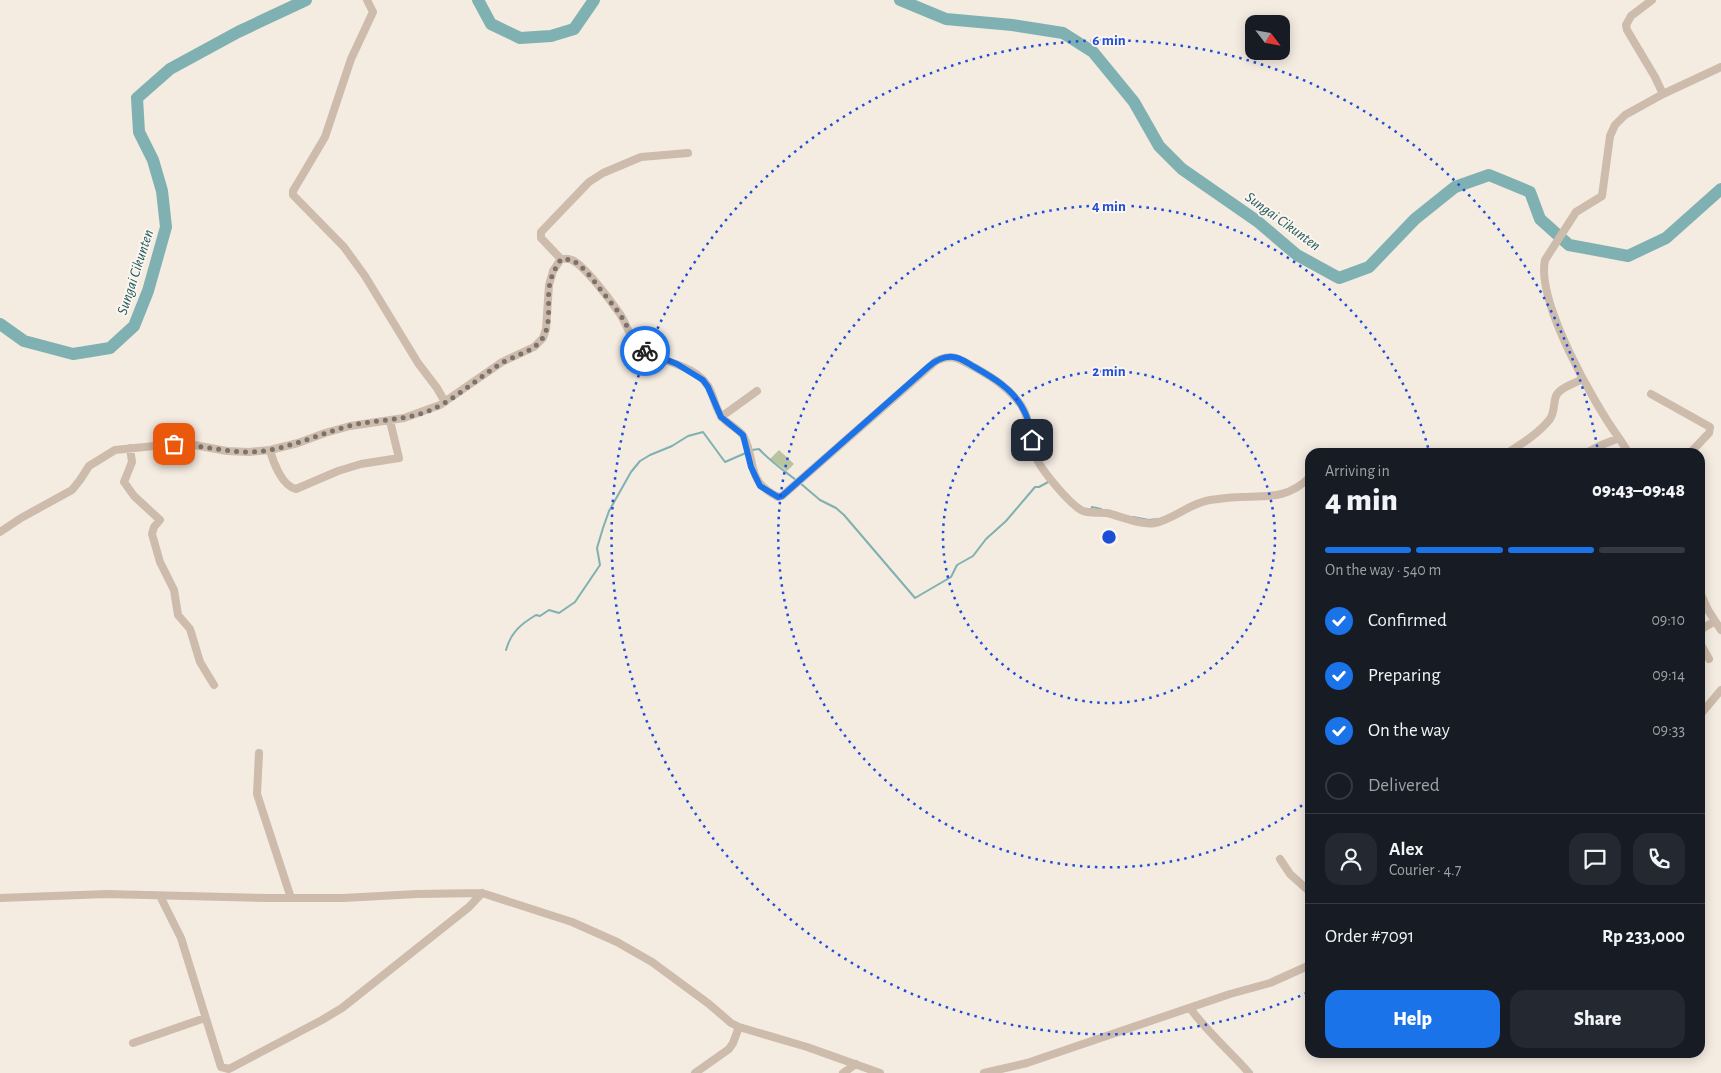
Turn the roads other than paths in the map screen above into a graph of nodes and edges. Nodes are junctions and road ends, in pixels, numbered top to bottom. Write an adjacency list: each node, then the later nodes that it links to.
1 (367, 0): 10 (street)
2 (1652, 0): 4 (street)
3 (1721, 68): 4 (street)
4 (1662, 94): 7 (street)
5 (688, 153): 6 (street)
6 (561, 259): 10 (street); 11 (street)
7 (1582, 379): 13 (street); 15 (street)
8 (757, 391): 11 (street)
9 (1651, 394): 18 (street)
10 (446, 402): 12 (street)
11 (721, 417): 20 (street)
12 (390, 421): 19 (street); 19 (street)
13 (1618, 438): 16 (street); 17 (street)
14 (130, 448): 19 (street); 21 (street); 28 (street)
15 (1516, 448)
16 (1595, 448)
17 (1625, 448)
18 (1695, 448)
19 (270, 450)
20 (1305, 482)
21 (0, 532)
22 (1705, 602): 23 (street)
23 (1715, 621): 24 (street); 25 (street)
24 (1705, 627)
25 (1721, 630)
26 (1705, 652): 27 (street)
27 (1709, 660)
28 (214, 686)
29 (1721, 690): 30 (street)
30 (1705, 709)
31 (259, 753): 37 (street)
32 (1280, 859): 33 (street)
33 (1305, 888)
34 (482, 893): 37 (street); 41 (street); 44 (street)
35 (160, 896): 36 (street); 37 (street); 40 (street)
36 (0, 898)
37 (291, 898)
38 (1305, 967): 39 (street)
39 (1190, 1008): 49 (street); 50 (street)
40 (205, 1018): 42 (street); 44 (street)
41 (739, 1027): 43 (street); 46 (street)
42 (133, 1044)
43 (856, 1064): 47 (street); 48 (street)
44 (229, 1069): 45 (street)
45 (220, 1073)
46 (695, 1073)
47 (843, 1073)
48 (880, 1073)
49 (984, 1073)
50 (1249, 1073)

